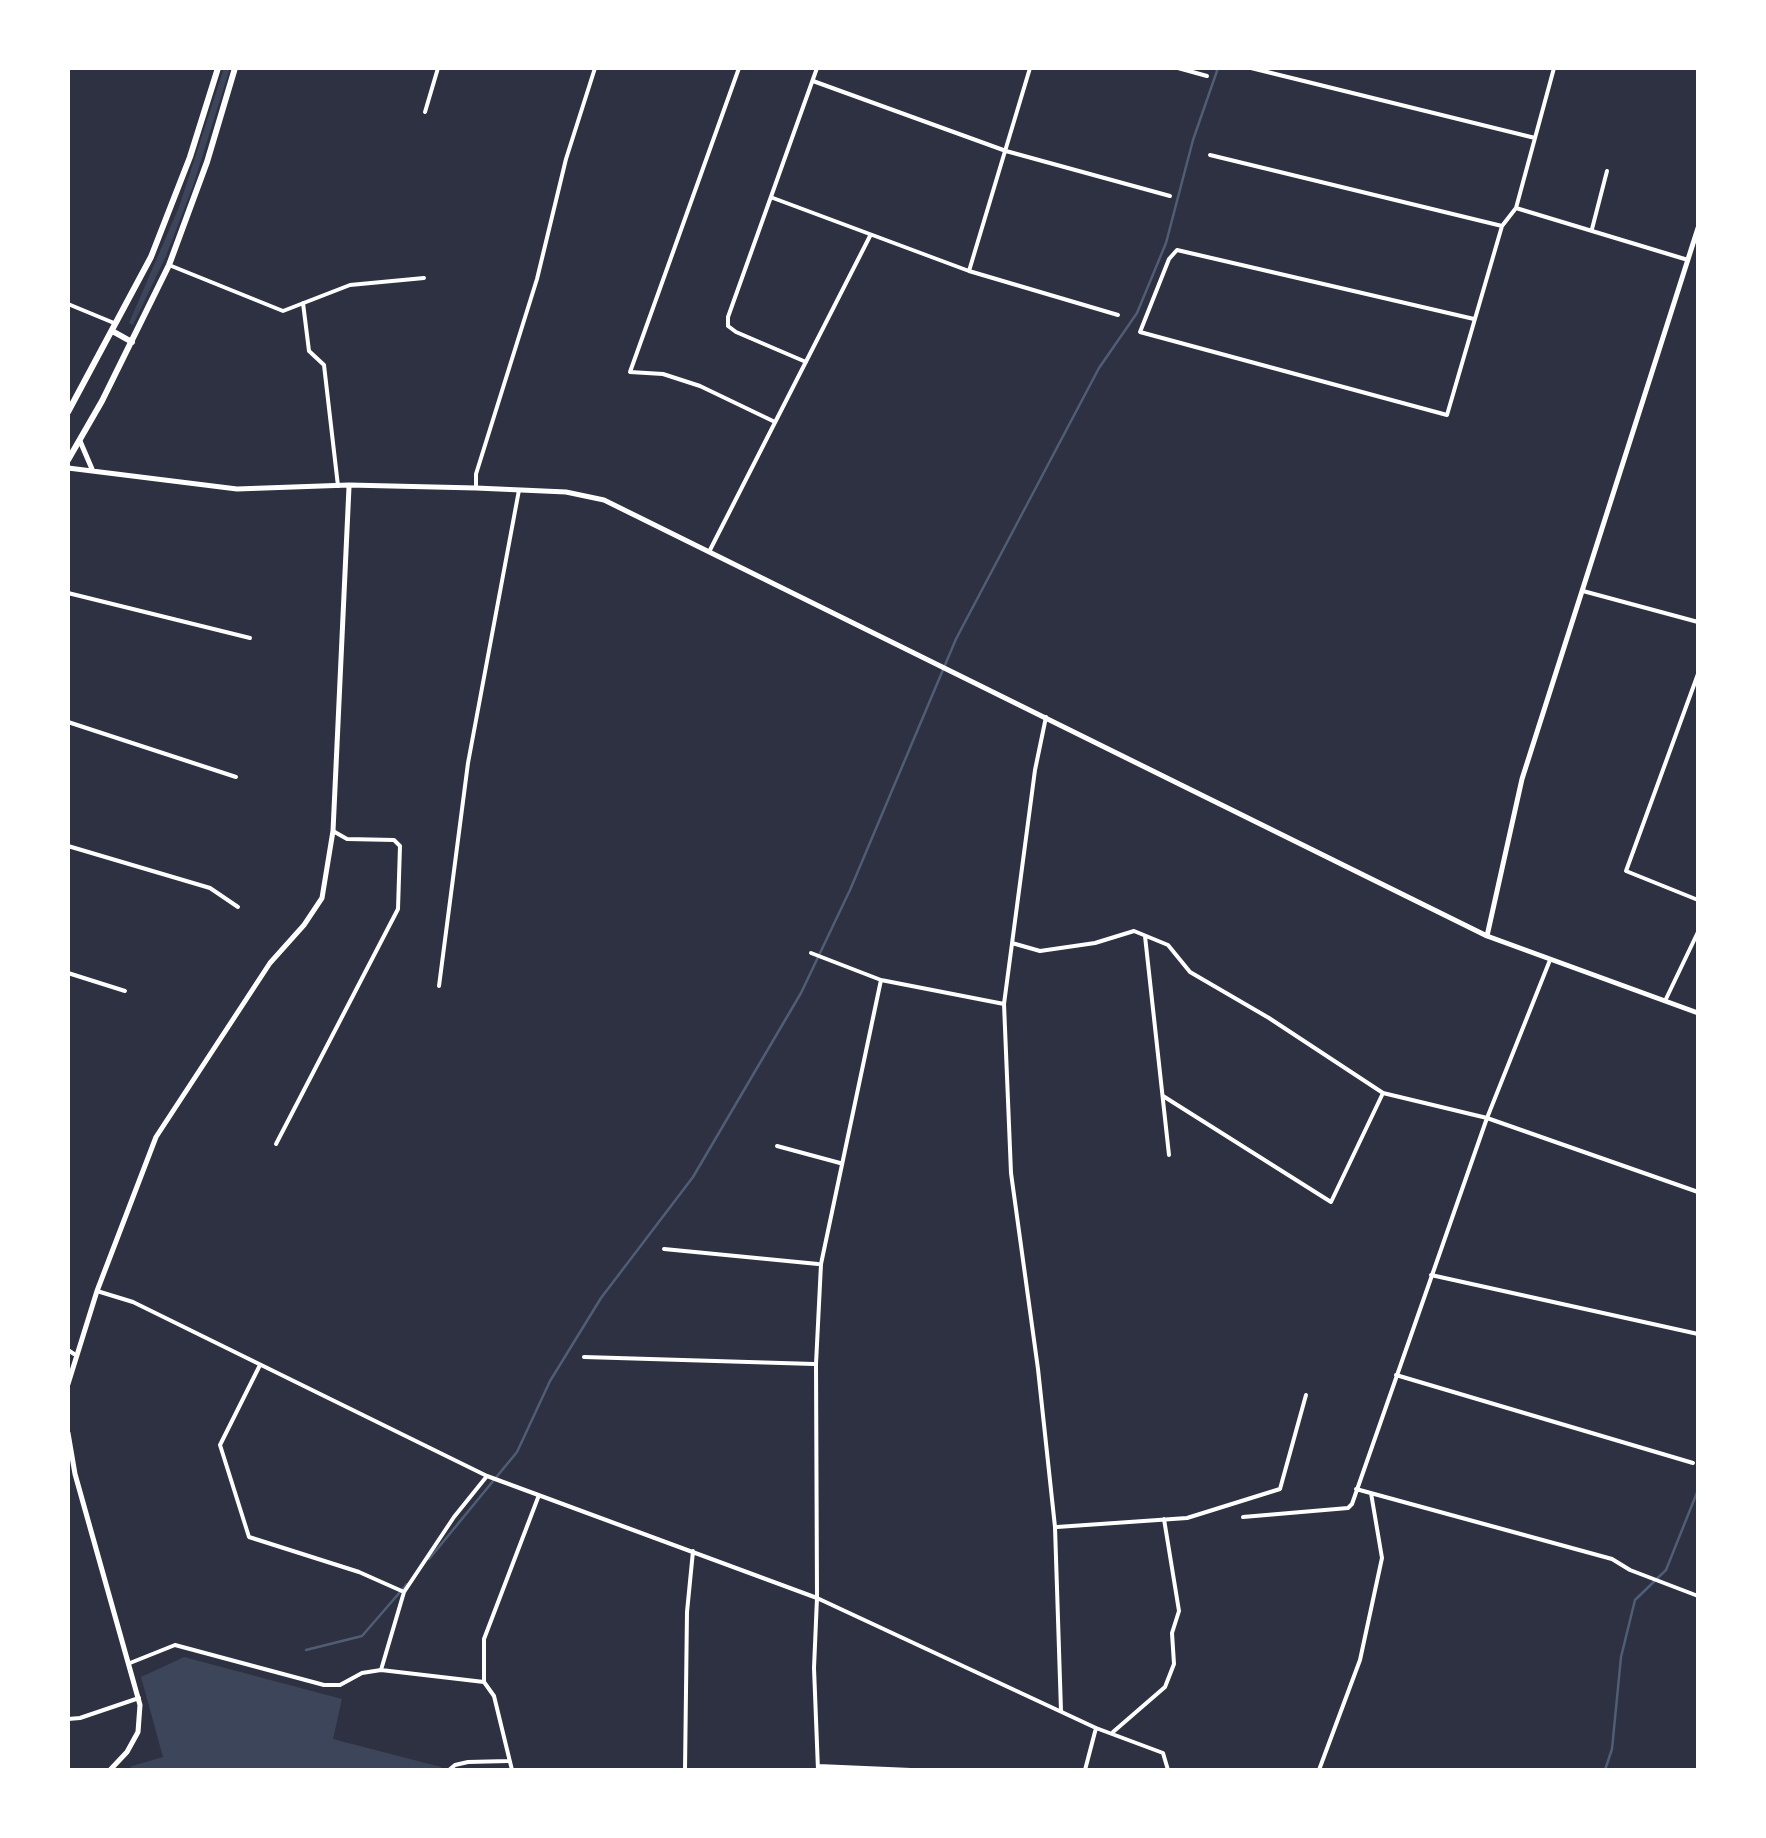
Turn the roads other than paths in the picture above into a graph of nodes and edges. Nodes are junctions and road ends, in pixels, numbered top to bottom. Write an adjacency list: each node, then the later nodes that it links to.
1 (218, 68): 33 (highway)
2 (235, 68): 26 (highway)
3 (438, 68): 13 (street)
4 (595, 68): 44 (street)
5 (739, 68): 37 (street)
6 (817, 68): 12 (street)
7 (1030, 68): 15 (street)
8 (1178, 68): 11 (street)
9 (1251, 68): 14 (street)
10 (1554, 68): 14 (street)
11 (1207, 76)
12 (812, 81): 15 (street); 19 (street)
13 (425, 112)
14 (1535, 138): 20 (street)
15 (1006, 152): 18 (street); 27 (street)
16 (1210, 155): 21 (street)
17 (1606, 171): 23 (street)
18 (1170, 196)
19 (772, 198): 24 (street); 35 (street)
20 (1516, 208): 21 (street); 23 (street)
21 (1502, 226): 32 (street)
22 (1698, 228): 25 (street)
23 (1592, 230): 25 (street)
24 (870, 236): 27 (street); 35 (street)
25 (1688, 260): 47 (street)
26 (169, 265): 29 (street); 34 (highway)
27 (970, 271): 31 (street)
28 (424, 278): 29 (street)
29 (303, 303): 43 (street)
30 (68, 304): 33 (street)
31 (1118, 315)
32 (1474, 320): 32 (street)
33 (116, 328): 34 (highway); 36 (highway)
34 (132, 342): 38 (highway)
35 (806, 362): 37 (street)
36 (68, 412)
37 (775, 422): 46 (street)
38 (80, 440): 39 (highway); 41 (street)
39 (68, 460)
40 (68, 468): 41 (street)
41 (92, 470): 43 (street)
42 (349, 485): 43 (street); 44 (street); 55 (street)
43 (338, 486)
44 (476, 488): 45 (street)
45 (518, 490): 46 (street); 67 (street)
46 (710, 550): 52 (street)
47 (1583, 590): 49 (street); 61 (street)
48 (68, 593): 50 (street)
49 (1698, 622)
50 (250, 638)
51 (1698, 674): 57 (street)
52 (1046, 717): 61 (street); 62 (street)
53 (68, 722): 54 (street)
54 (236, 777)
55 (333, 831): 75 (street); 83 (street)
56 (68, 846): 58 (street)
57 (1698, 900)
58 (238, 908)
59 (1698, 932): 69 (street)
60 (1145, 936): 62 (street); 72 (street); 73 (street)
61 (1488, 936): 64 (street)
62 (1012, 943): 70 (street)
63 (811, 954): 66 (street)
64 (1550, 960): 69 (street); 74 (street)
65 (68, 973): 68 (street)
66 (882, 980): 70 (street); 78 (street)
67 (439, 986)
68 (125, 991)
69 (1665, 1001): 71 (street)
70 (1004, 1004): 100 (street)
71 (1698, 1013)
72 (1383, 1093): 73 (street); 74 (street)
73 (1163, 1096): 77 (street)
74 (1488, 1118): 79 (street); 82 (street)
75 (276, 1144)
76 (777, 1146): 78 (street)
77 (1169, 1155)
78 (840, 1164): 81 (street)
79 (1698, 1192)
80 (664, 1249): 81 (street)
81 (820, 1264): 87 (street)
82 (1431, 1275): 84 (street); 89 (street)
83 (96, 1291): 85 (street); 88 (street)
84 (1698, 1334)
85 (71, 1352): 90 (street)
86 (584, 1358): 87 (street)
87 (816, 1364): 104 (street)
88 (260, 1365): 94 (street); 102 (street)
89 (1396, 1375): 93 (street); 95 (street)
90 (68, 1384)
91 (1306, 1396): 99 (street)
92 (68, 1432): 105 (street)
93 (1693, 1464)
94 (487, 1476): 97 (street); 102 (street)
95 (1356, 1489): 96 (street); 98 (street)
96 (1370, 1493): 103 (street); 122 (street)
97 (539, 1496): 101 (street); 107 (street)
98 (1243, 1517)
99 (1164, 1519): 100 (street); 112 (street)
100 (1055, 1528): 109 (street)
101 (693, 1551): 104 (street); 118 (street)
102 (404, 1592): 106 (street)
103 (1698, 1596)
104 (817, 1598): 109 (street); 114 (street)
105 (130, 1662): 106 (street); 108 (street)
106 (380, 1670): 107 (street)
107 (484, 1682): 113 (street)
108 (139, 1698): 110 (street); 115 (street)
109 (1061, 1712): 111 (street)
110 (68, 1718)
111 (1096, 1728): 112 (street); 120 (street)
112 (1112, 1734): 121 (street)
113 (508, 1761): 116 (street); 117 (street)
114 (818, 1768): 119 (street)
115 (110, 1770)
116 (449, 1770)
117 (512, 1770)
118 (685, 1770)
119 (911, 1770)
120 (1086, 1770)
121 (1168, 1770)
122 (1319, 1770)

